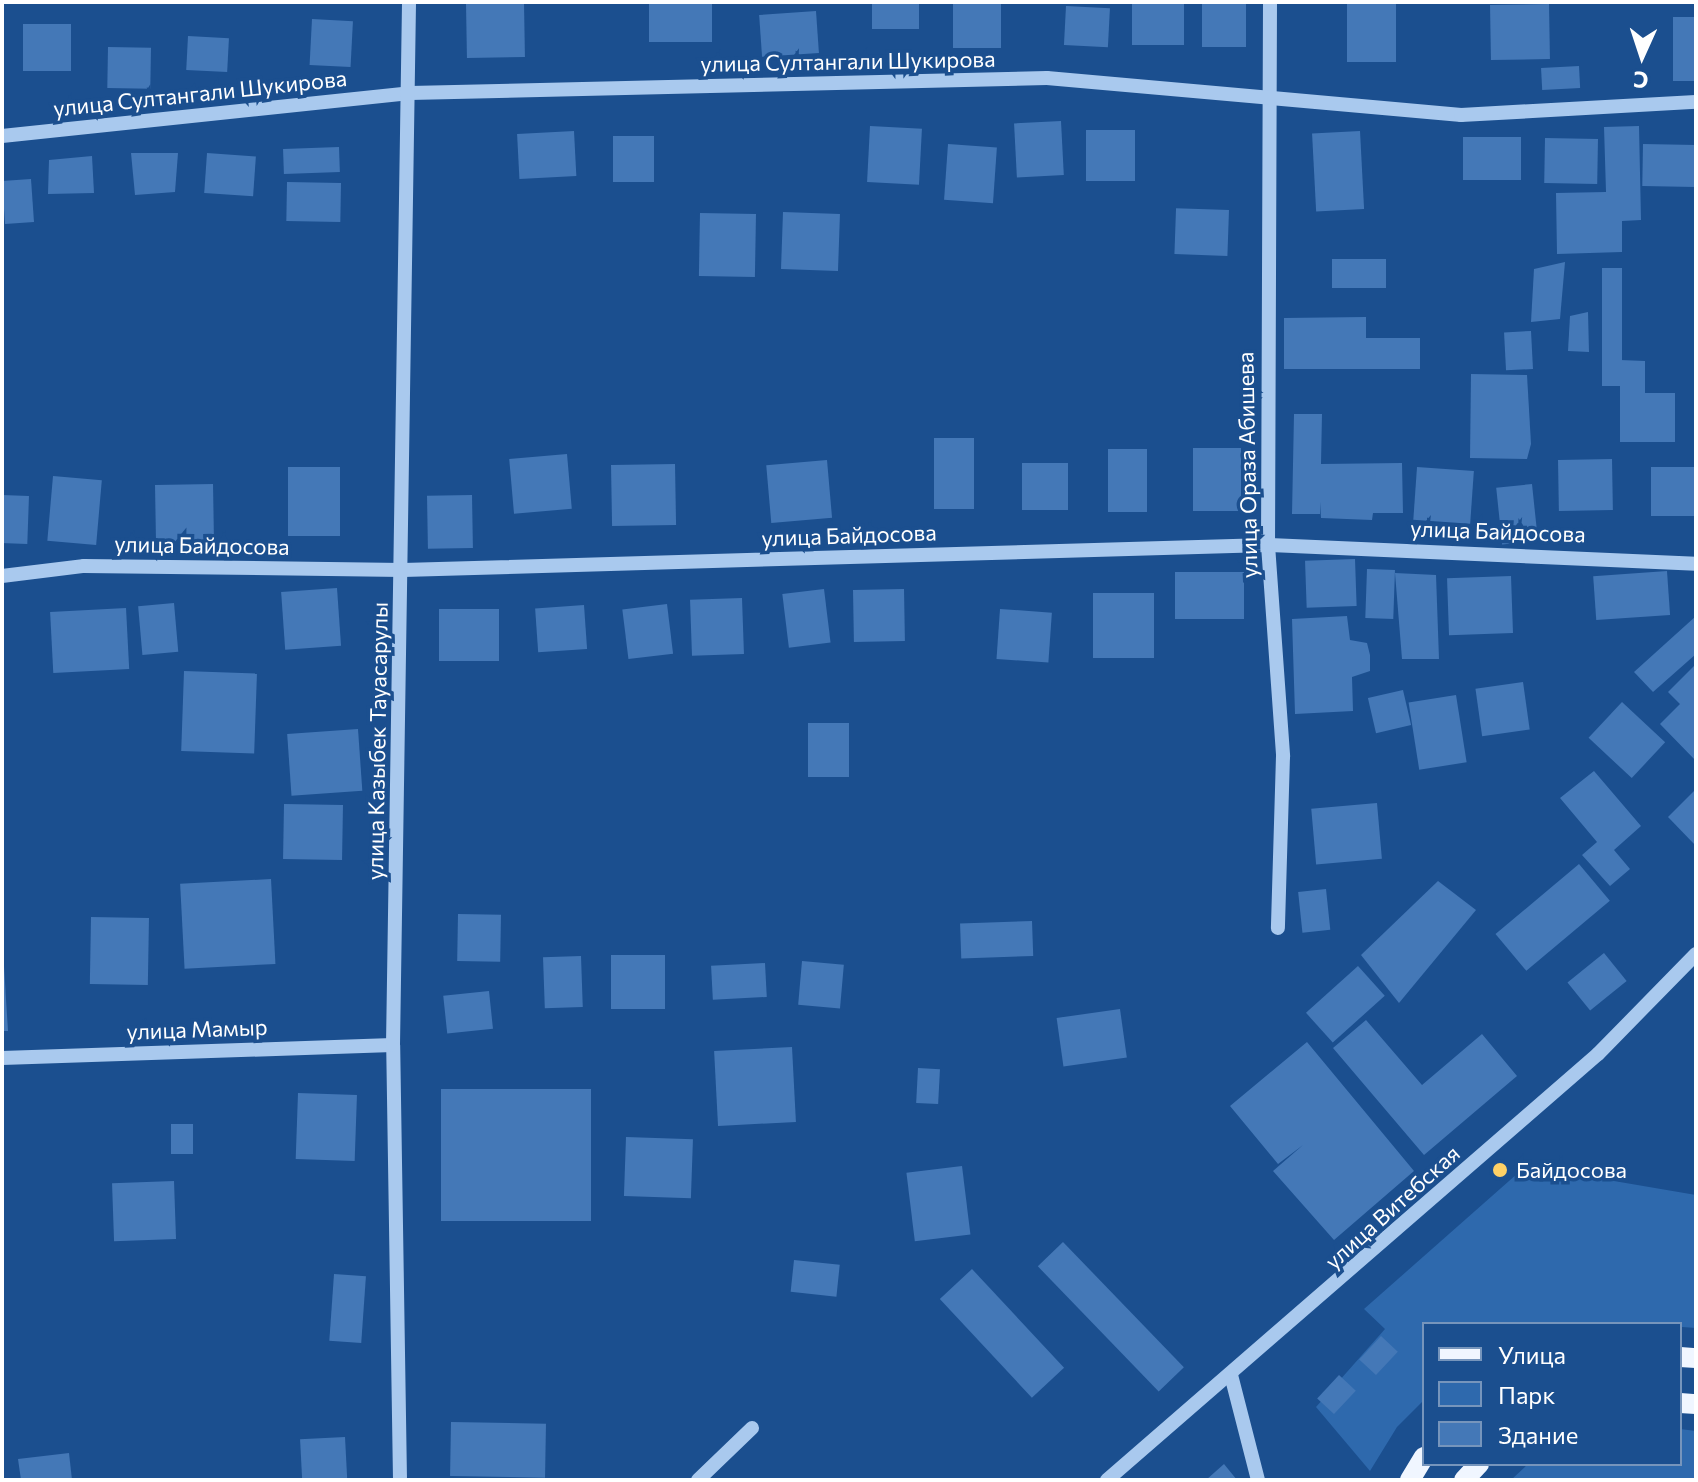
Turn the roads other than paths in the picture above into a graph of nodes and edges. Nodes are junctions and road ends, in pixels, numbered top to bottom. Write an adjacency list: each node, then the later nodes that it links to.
1 (409, 2): 3 (street, улица Казыбек Тауасарулы)
2 (1270, 2): 4 (street, улица Ораза Абишева)
3 (410, 93): 4 (street, улица Султангали Шукирова); 6 (street, улица Султангали Шукирова); 9 (street, улица Казыбек Тауасарулы)
4 (1268, 100): 5 (street, улица Султангали Шукирова); 7 (street, улица Ораза Абишева)
5 (1696, 102)
6 (2, 136)
7 (1268, 545): 8 (street, улица Байдосова); 9 (street, улица Байдосова); 11 (street, улица Ораза Абишева)
8 (1696, 564)
9 (403, 570): 10 (street, улица Байдосова); 13 (street, улица Казыбек Тауасарулы)
10 (2, 576)
11 (1278, 928)
12 (1696, 954): 15 (street, улица Витебская)
13 (393, 1045): 14 (street, улица Мамыр); 18 (street, улица Казыбек Тауасарулы)
14 (2, 1058)
15 (1231, 1375): 20 (street, улица Витебская); 21 (street)
16 (752, 1428): 19 (street)
17 (1422, 1460): 22 (main road)
18 (400, 1480)
19 (698, 1480)
20 (1107, 1480)
21 (1258, 1480)
22 (1410, 1480)

